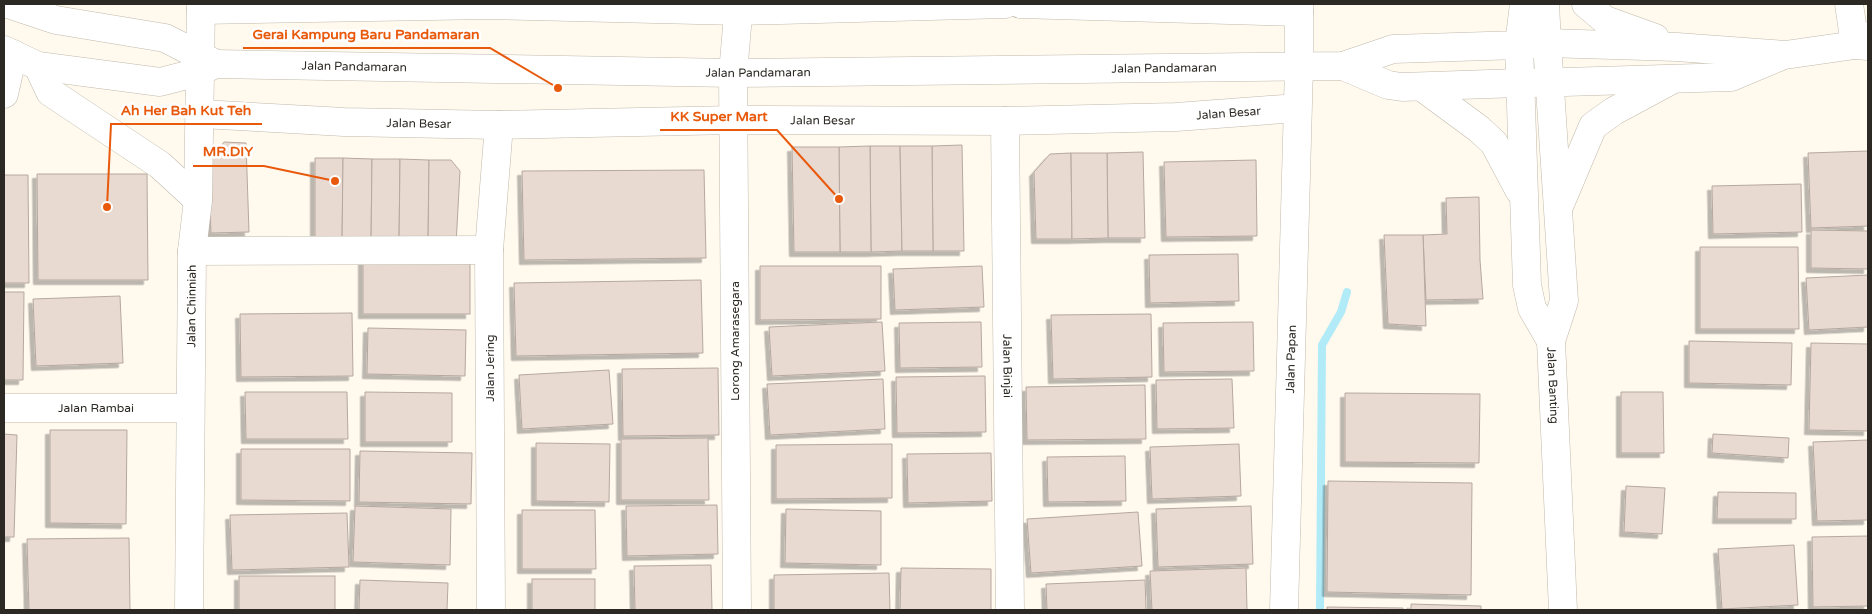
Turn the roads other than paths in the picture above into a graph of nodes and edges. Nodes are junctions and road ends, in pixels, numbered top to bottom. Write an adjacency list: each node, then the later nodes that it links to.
1 (8, 4): 18 (street)
2 (489, 4): 9 (street); 10 (street)
3 (1005, 4): 10 (street)
4 (1020, 4): 11 (street)
5 (1524, 4): 14 (street)
6 (1546, 4): 13 (street, Jalan Banting)
7 (1586, 4): 15 (street)
8 (1849, 4): 12 (street)
9 (201, 7): 18 (street, Jalan Chinniah)
10 (739, 8): 22 (street, Lorong Amarasegara)
11 (1299, 8): 21 (street, Jalan Papan)
12 (1864, 42): 17 (street)
13 (1547, 43): 14 (street, Jalan Pandamaran); 15 (street, Jalan Pandamaran); 25 (street, Jalan Banting)
14 (1519, 45): 20 (street, Jalan Pandamaran); 24 (street)
15 (1677, 47): 17 (street)
16 (8, 52): 19 (street, Jalan Pandamaran); 27 (street)
17 (1785, 55): 23 (street)
18 (205, 64): 19 (street, Jalan Pandamaran); 22 (street, Jalan Pandamaran); 29 (street, Jalan Chinniah)
19 (38, 66): 34 (street)
20 (1343, 66): 21 (street, Jalan Pandamaran); 26 (street)
21 (1299, 67): 22 (street, Jalan Pandamaran); 28 (street, Jalan Papan)
22 (734, 73): 30 (street, Lorong Amarasegara)
23 (1672, 80): 25 (street); 35 (street)
24 (1519, 83): 25 (street); 26 (street); 33 (street)
25 (1548, 84): 35 (street, Jalan Banting)
26 (1422, 87): 33 (street)
27 (4, 94)
28 (1297, 108): 31 (street, Jalan Besar); 45 (street, Jalan Papan)
29 (201, 114): 32 (street, Jalan Besar); 34 (street, Jalan Chinniah)
30 (734, 120): 31 (street, Jalan Besar); 32 (street, Jalan Besar); 43 (street, Lorong Amarasegara)
31 (1005, 121): 44 (street, Jalan Binjai)
32 (499, 125): 36 (street, Jalan Jering)
33 (1523, 198): 38 (street)
34 (198, 200): 37 (street, Jalan Chinniah)
35 (1558, 207): 38 (street, Jalan Banting)
36 (489, 250): 37 (street); 42 (street, Jalan Jering)
37 (192, 251): 40 (street, Jalan Chinniah)
38 (1551, 341): 46 (street, Jalan Banting)
39 (4, 408): 40 (street, Jalan Rambai)
40 (190, 408): 41 (street, Jalan Chinniah)
41 (189, 610)
42 (491, 610)
43 (737, 610)
44 (1010, 610)
45 (1284, 610)
46 (1563, 610)

